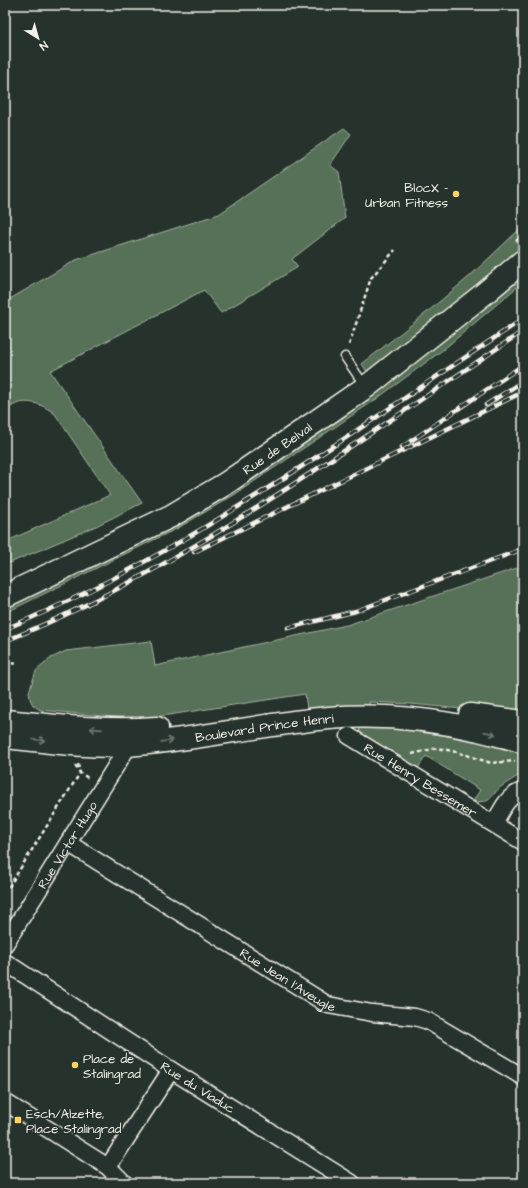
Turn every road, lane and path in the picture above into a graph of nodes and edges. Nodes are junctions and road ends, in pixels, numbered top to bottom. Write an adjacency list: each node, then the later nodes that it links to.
1 (523, 235): 3 (path)
2 (395, 250): 4 (path)
3 (518, 253): 5 (main road, Rue de Belval)
4 (345, 357): 5 (lane)
5 (366, 387): 6 (main road, Rue de Belval)
6 (5, 596)
7 (5, 662): 8 (path)
8 (17, 664)
9 (5, 721): 10 (main road, Boulevard Prince Henri, one-way to 9)
10 (523, 722)
11 (349, 736): 15 (street, Rue Henry Bessemer)
12 (5, 737): 13 (main road, Boulevard Prince Henri, one-way to 13)
13 (128, 745): 14 (main road, Boulevard Prince Henri, one-way to 14); 20 (street, Rue Victor Hugo)
14 (520, 752): 15 (path)
15 (390, 762): 18 (street, Rue Henry Bessemer)
16 (80, 773): 21 (path)
17 (523, 791): 18 (street)
18 (494, 824): 19 (street, Rue Henry Bessemer)
19 (523, 842)
20 (68, 843): 22 (street, Rue Victor Hugo); 25 (street, Rue Jean l'Aveugle)
21 (5, 893)
22 (5, 944)
23 (5, 962): 24 (street, Rue du Viaduc)
24 (171, 1070): 27 (street); 29 (street, Rue du Viaduc)
25 (523, 1077)
26 (5, 1102): 27 (street)
27 (110, 1174): 28 (street)
28 (124, 1183)
29 (352, 1183)

